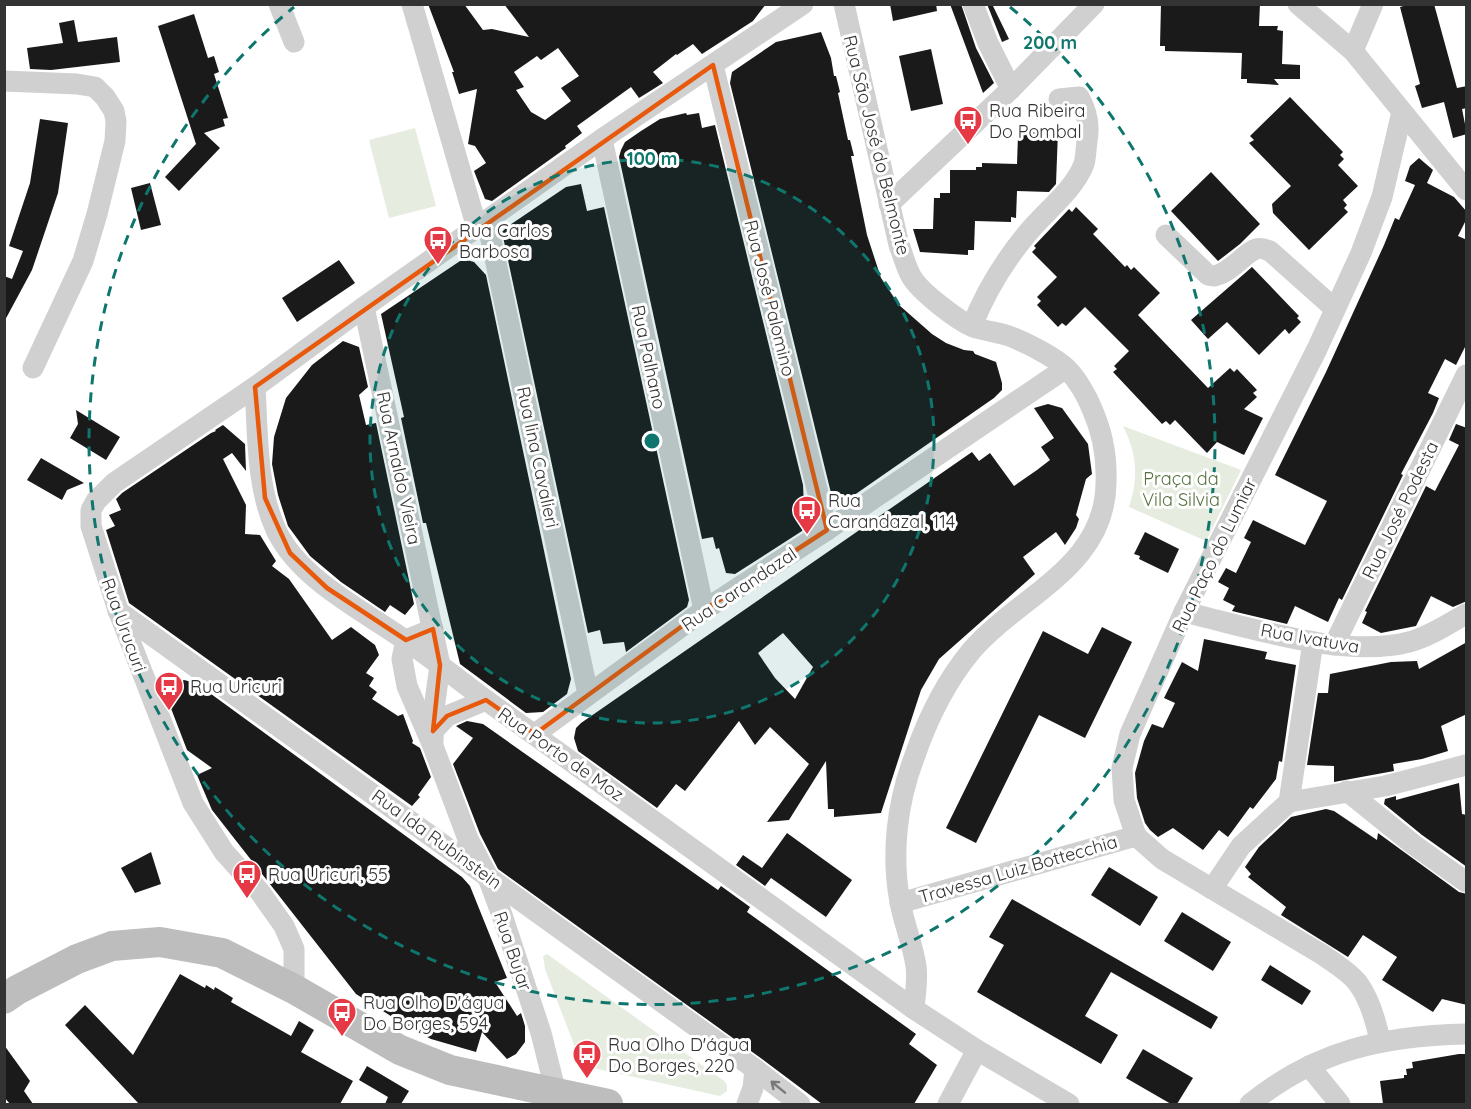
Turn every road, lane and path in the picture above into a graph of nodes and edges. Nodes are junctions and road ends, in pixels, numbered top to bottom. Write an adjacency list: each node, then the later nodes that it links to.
1 (279, 4): 9 (street)
2 (412, 4): 19 (street, Rua lina Cavalieri)
3 (803, 4): 11 (street)
4 (844, 4): 18 (street, Rua São José do Belmonte)
5 (973, 4): 13 (street)
6 (1094, 4): 13 (street)
7 (1298, 4): 10 (street)
8 (1373, 4): 10 (street)
9 (294, 42)
10 (1353, 51): 15 (street)
11 (713, 65): 16 (street); 28 (street, Rua José Palomino)
12 (4, 81): 25 (street)
13 (1011, 89): 18 (street)
14 (1059, 99): 23 (street)
15 (1402, 112): 17 (street); 22 (street, Rua Paço do Lumiar)
16 (602, 139): 19 (street); 30 (street, Rua Palhano)
17 (1467, 189)
18 (889, 204): 23 (street, Rua São José do Belmonte)
19 (482, 225): 21 (street); 40 (street, Rua lina Cavalieri)
20 (1166, 235): 22 (street)
21 (364, 307): 27 (street); 33 (street, Rua Arnaldo Vieira)
22 (1335, 309): 31 (street, Rua Paço do Lumiar)
23 (972, 326): 24 (street, Rua São José do Belmonte)
24 (1066, 368): 28 (street, Rua Carandazal); 51 (street, Rua São José do Belmonte)
25 (33, 369)
26 (1467, 375): 36 (street, Rua José Podesta)
27 (255, 387): 29 (street, Rua Urucuri); 34 (street, Rua Porto de Moz)
28 (827, 530): 30 (street, Rua Carandazal)
29 (118, 610): 48 (street, Rua Ida Rubinstein); 52 (street, Rua Urucuri)
30 (704, 610): 40 (street, Rua Carandazal)
31 (1184, 612): 35 (street, Rua Ivatuva); 47 (street, Rua Paço do Lumiar)
32 (1467, 614): 36 (street, Rua Ivatuva)
33 (433, 629): 34 (street); 37 (street, Rua Arnaldo Vieira)
34 (406, 640): 37 (street, Rua Porto de Moz); 38 (street, Rua Bujar)
35 (1313, 642): 36 (street, Rua Ivatuva); 46 (street)
36 (1334, 645)
37 (440, 665): 39 (street, Rua Bujar); 41 (street, Rua Porto de Moz)
38 (407, 686): 39 (street); 43 (street, Rua Bujar)
39 (436, 691): 43 (street, Rua Bujar)
40 (588, 694): 42 (street, Rua Carandazal)
41 (486, 700): 42 (street, Rua Porto de Moz); 43 (street)
42 (535, 734): 54 (street, Rua Porto de Moz)
43 (433, 738): 48 (street, Rua Bujar)
44 (1467, 765): 45 (street)
45 (1347, 791): 46 (street); 49 (street)
46 (1289, 802): 50 (street)
47 (1136, 836): 50 (street); 51 (street, Travessa Luiz Bottecchia)
48 (487, 875): 59 (street, Rua Ida Rubinstein); 60 (street, Rua Bujar)
49 (1467, 882)
50 (1212, 889): 56 (street)
51 (900, 903): 54 (street, Rua São José do Belmonte)
52 (294, 989): 53 (main road); 60 (main road)
53 (4, 999)
54 (915, 1009): 57 (street, Rua Porto de Moz)
55 (1467, 1034): 56 (street)
56 (1380, 1041): 58 (street)
57 (977, 1050): 64 (street); 65 (street, Rua Porto de Moz)
58 (1309, 1066): 66 (street); 67 (street)
59 (755, 1069): 62 (street); 63 (street, Rua Ida Rubinstein, one-way to 59)
60 (556, 1093): 61 (main road)
61 (608, 1104)
62 (747, 1104)
63 (800, 1104)
64 (948, 1104)
65 (1070, 1104)
66 (1250, 1104)
67 (1340, 1104)

